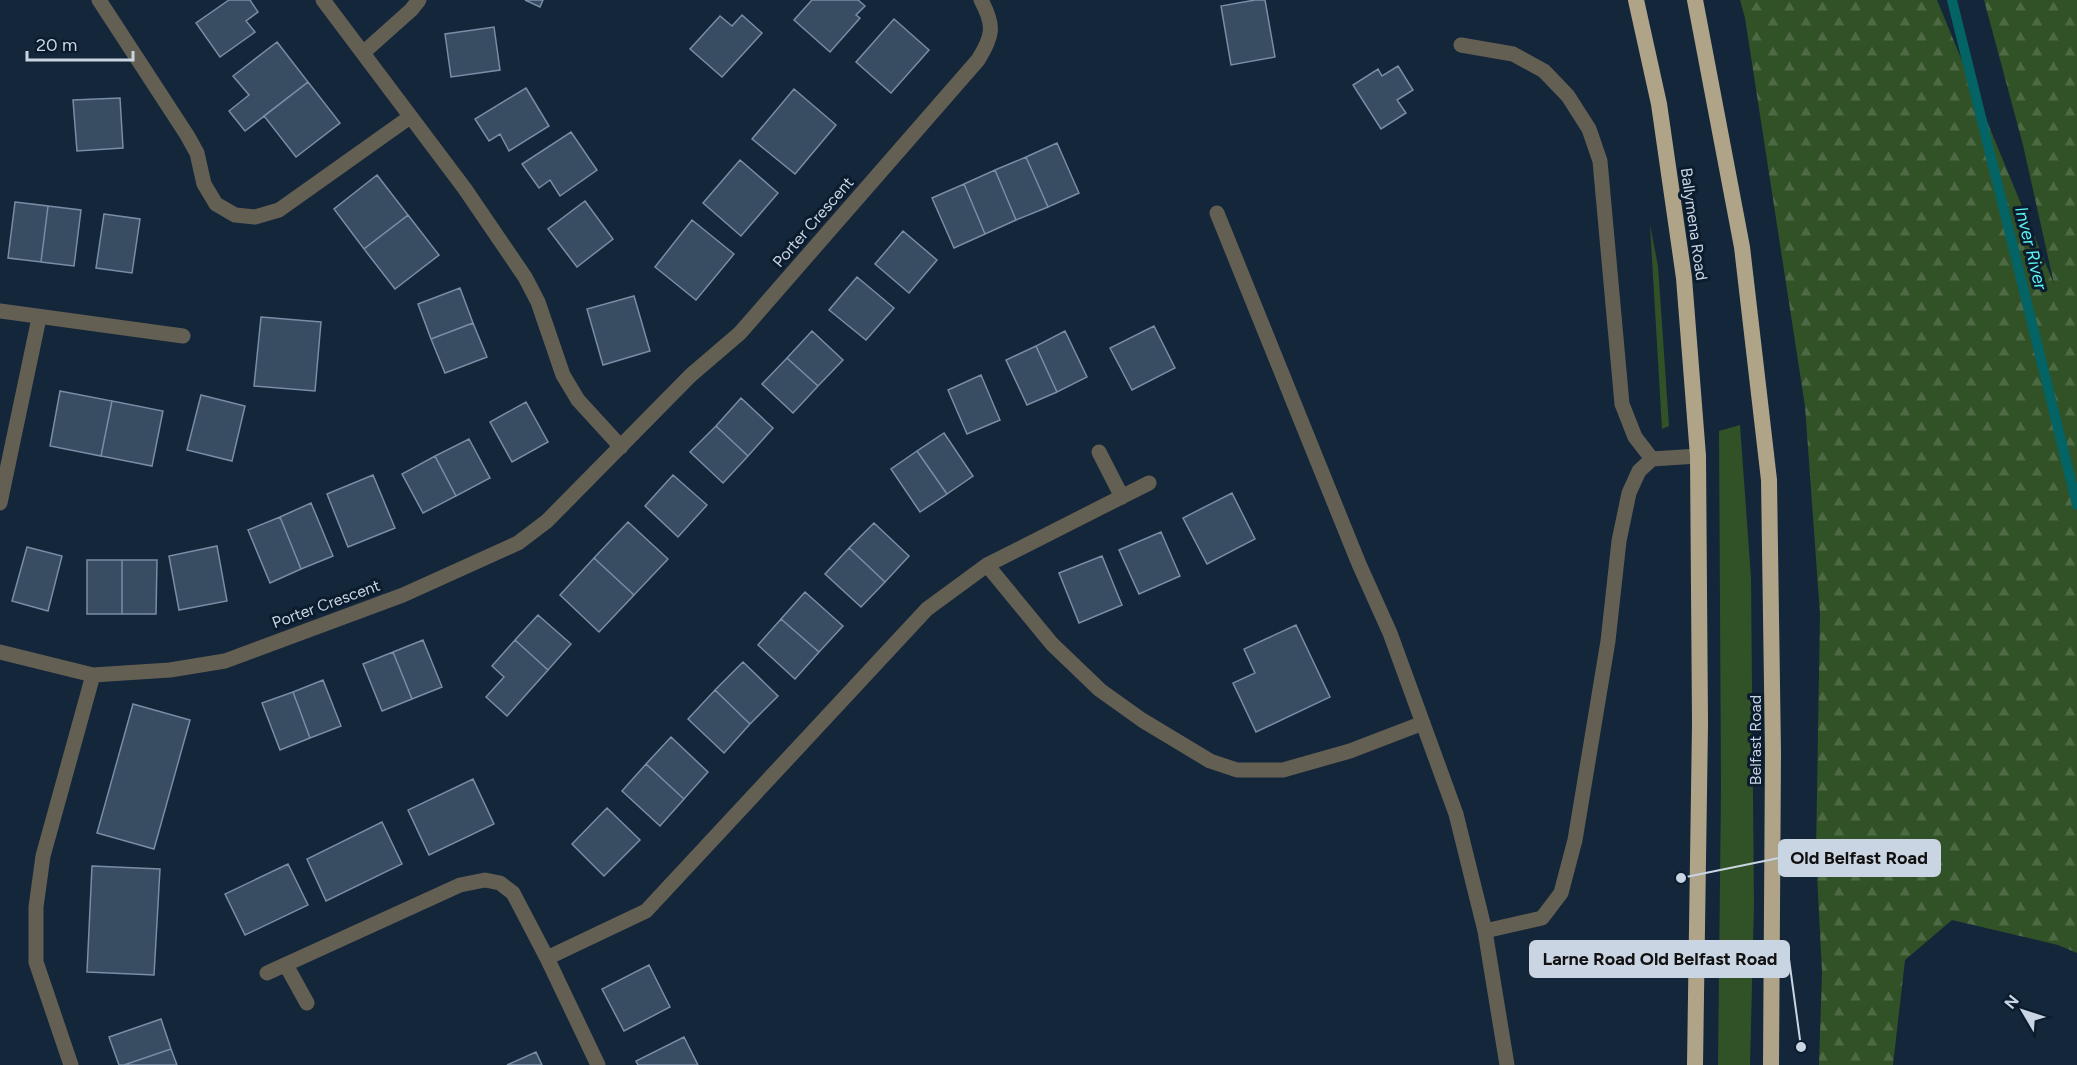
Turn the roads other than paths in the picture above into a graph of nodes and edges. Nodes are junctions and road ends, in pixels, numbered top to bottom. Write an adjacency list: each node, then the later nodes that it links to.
1 (99, 0): 9 (street)
2 (323, 0): 8 (street)
3 (419, 0): 8 (street)
4 (981, 0): 14 (street, Porter Crescent)
5 (1636, 0): 16 (highway, Ballymena Road)
6 (1695, 0): 34 (highway, Belfast Road)
7 (1461, 45): 17 (street)
8 (364, 52): 9 (street)
9 (410, 117): 14 (street)
10 (1217, 213): 24 (street)
11 (0, 311): 12 (street)
12 (39, 318): 13 (street); 20 (street)
13 (183, 336)
14 (621, 447): 23 (street, Porter Crescent)
15 (1099, 452): 19 (street)
16 (1698, 456): 17 (street); 33 (highway)
17 (1652, 459): 25 (street)
18 (1149, 483): 19 (street)
19 (1122, 497): 21 (street)
20 (0, 503)
21 (987, 565): 24 (street); 26 (street)
22 (0, 652): 23 (street, Porter Crescent)
23 (93, 675): 30 (street)
24 (1423, 723): 25 (street)
25 (1485, 931): 32 (street)
26 (547, 958): 27 (street); 31 (street)
27 (286, 965): 28 (street); 29 (street)
28 (267, 974)
29 (307, 1003)
30 (71, 1065)
31 (598, 1065)
32 (1506, 1065)
33 (1695, 1065)
34 (1771, 1065)

